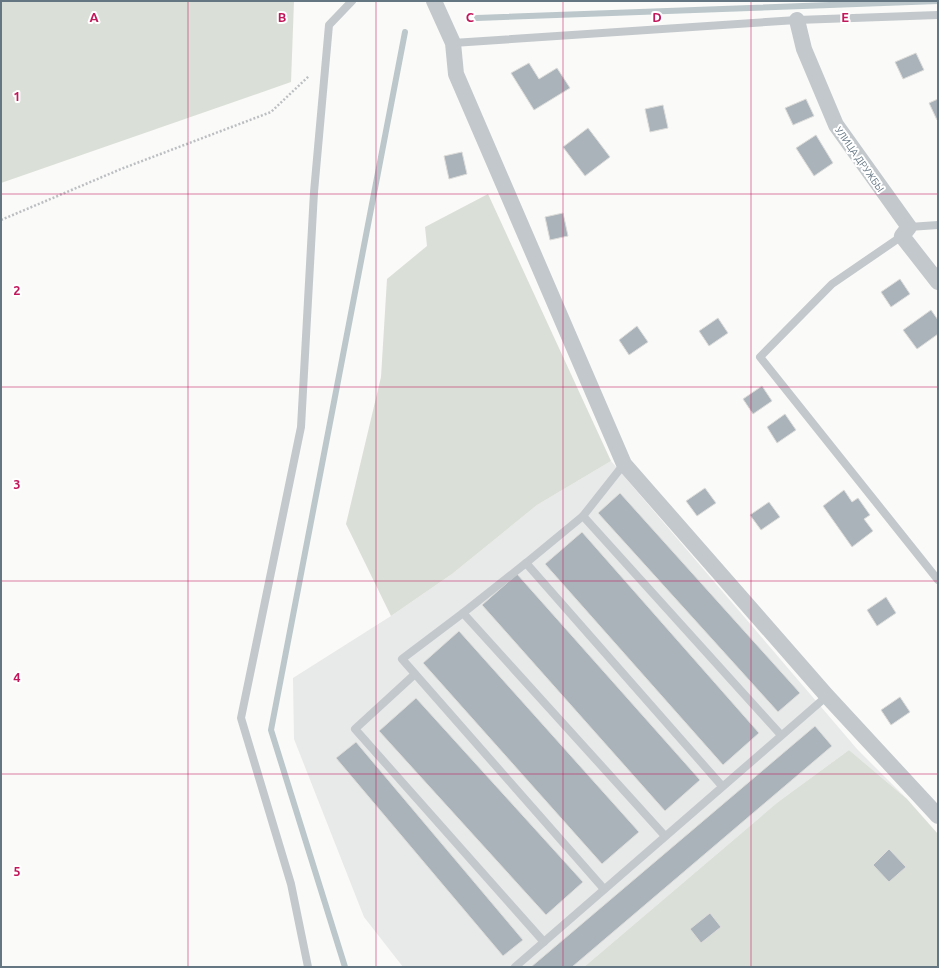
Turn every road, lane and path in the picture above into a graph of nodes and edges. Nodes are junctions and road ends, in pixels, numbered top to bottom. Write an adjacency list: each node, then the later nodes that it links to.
1 (352, 1): 6 (lane)
2 (434, 1): 5 (street)
3 (938, 15): 4 (lane)
4 (797, 20): 5 (lane); 9 (street, УЛИЦА ДРУЖБЫ)
5 (453, 42): 11 (street)
6 (326, 61): 7 (path); 24 (lane)
7 (1, 220)
8 (938, 225): 9 (lane)
9 (905, 231): 10 (street, УЛИЦА ДРУЖБЫ); 14 (lane)
10 (938, 282)
11 (624, 464): 12 (lane); 17 (street)
12 (583, 516): 13 (lane); 18 (lane)
13 (526, 563): 15 (lane); 19 (lane)
14 (938, 580)
15 (463, 613): 16 (lane); 21 (lane)
16 (415, 674): 22 (lane); 23 (lane)
17 (827, 696): 18 (lane); 20 (street)
18 (781, 735): 19 (lane)
19 (722, 786): 21 (lane)
20 (938, 816)
21 (665, 836): 22 (lane)
22 (604, 889): 23 (lane)
23 (544, 942): 25 (lane)
24 (308, 967)
25 (515, 967)

